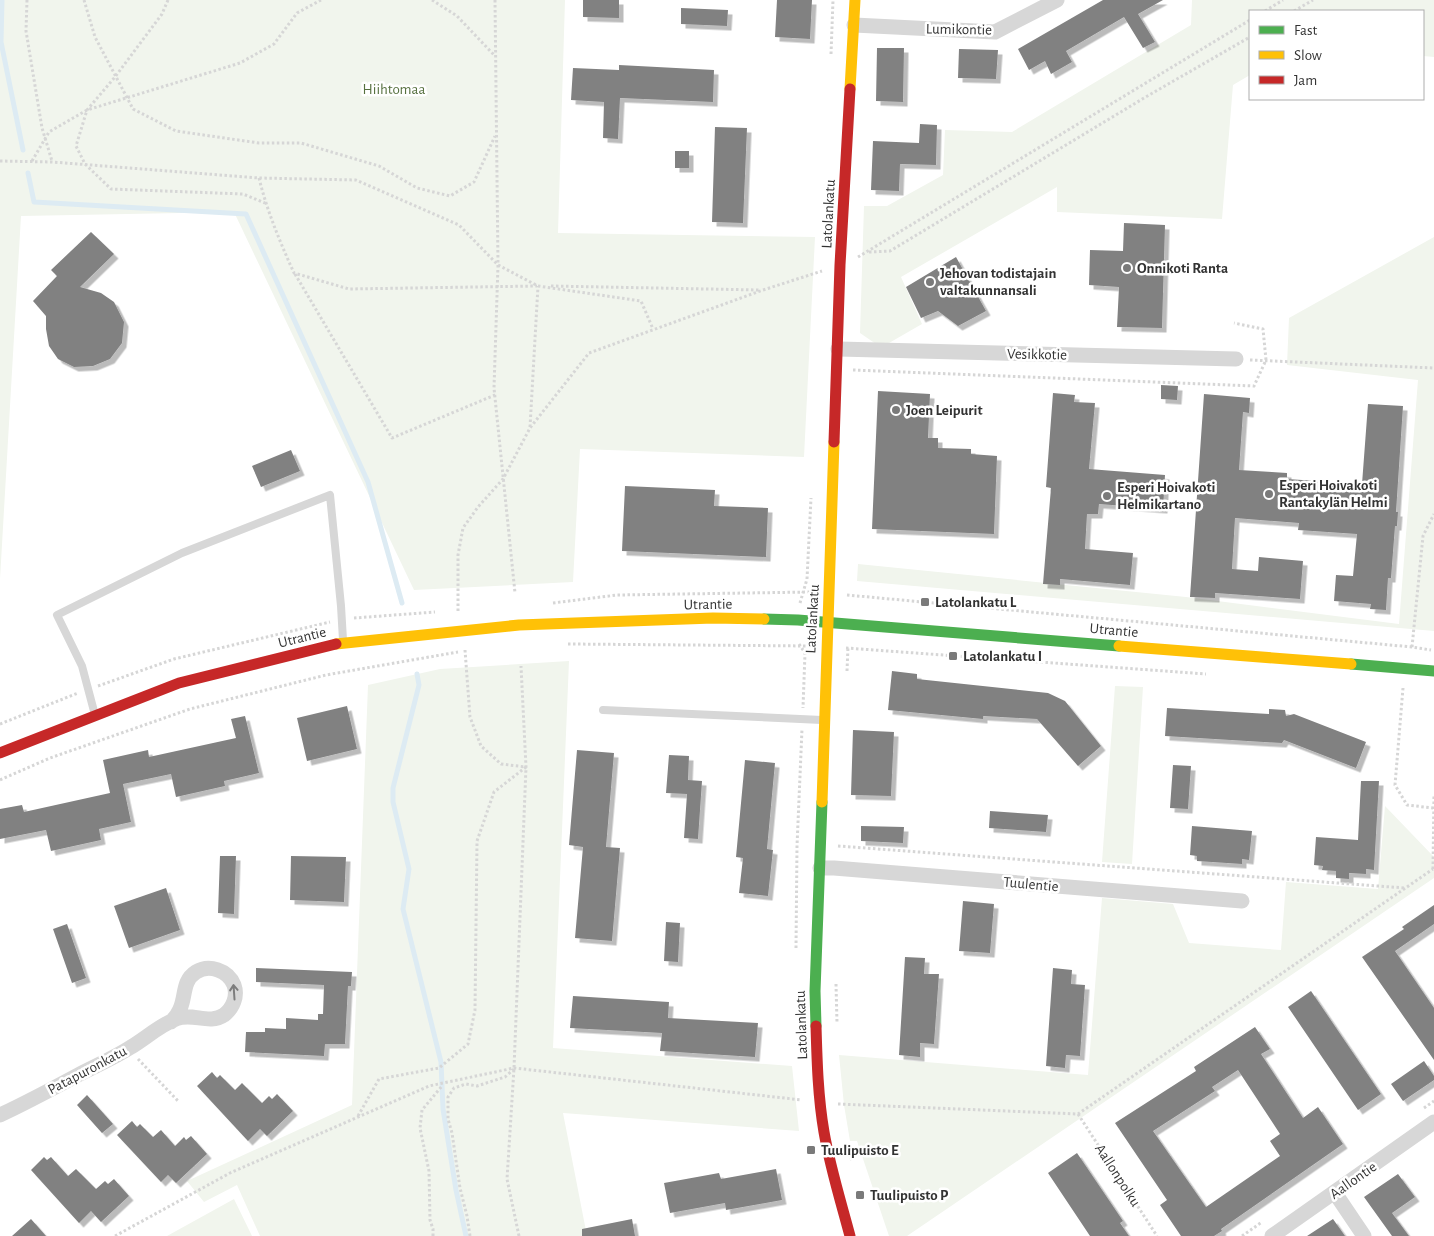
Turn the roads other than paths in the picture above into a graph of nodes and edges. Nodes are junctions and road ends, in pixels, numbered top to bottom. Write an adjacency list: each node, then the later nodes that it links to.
1 (854, 0): 3 (main road, Latolankatu)
2 (1057, 0): 3 (street, Lumikontie)
3 (854, 26): 4 (main road, Latolankatu)
4 (838, 349): 5 (street, Vesikkotie); 6 (main road, Latolankatu)
5 (1236, 360)
6 (827, 622): 7 (main road, Utrantie); 8 (main road, Utrantie); 11 (main road, Latolankatu)
7 (343, 642): 10 (main road, Utrantie); 10 (lane)
8 (1434, 671)
9 (603, 710): 11 (lane)
10 (95, 716): 12 (main road, Utrantie)
11 (824, 720): 13 (main road, Latolankatu)
12 (0, 753)
13 (827, 868): 14 (street, Tuulentie); 21 (main road, Latolankatu)
14 (1242, 901)
15 (184, 993): 16 (street); 16 (street, Patapuronkatu, one-way to 15); 17 (street, Patapuronkatu)
16 (203, 1018): 17 (street, Patapuronkatu)
17 (171, 1022): 18 (street, Patapuronkatu)
18 (0, 1115)
19 (1434, 1122): 20 (street, Aallontie)
20 (1335, 1193): 22 (street, Aallontie); 23 (street)
21 (850, 1236)
22 (1272, 1236)
23 (1364, 1236)

